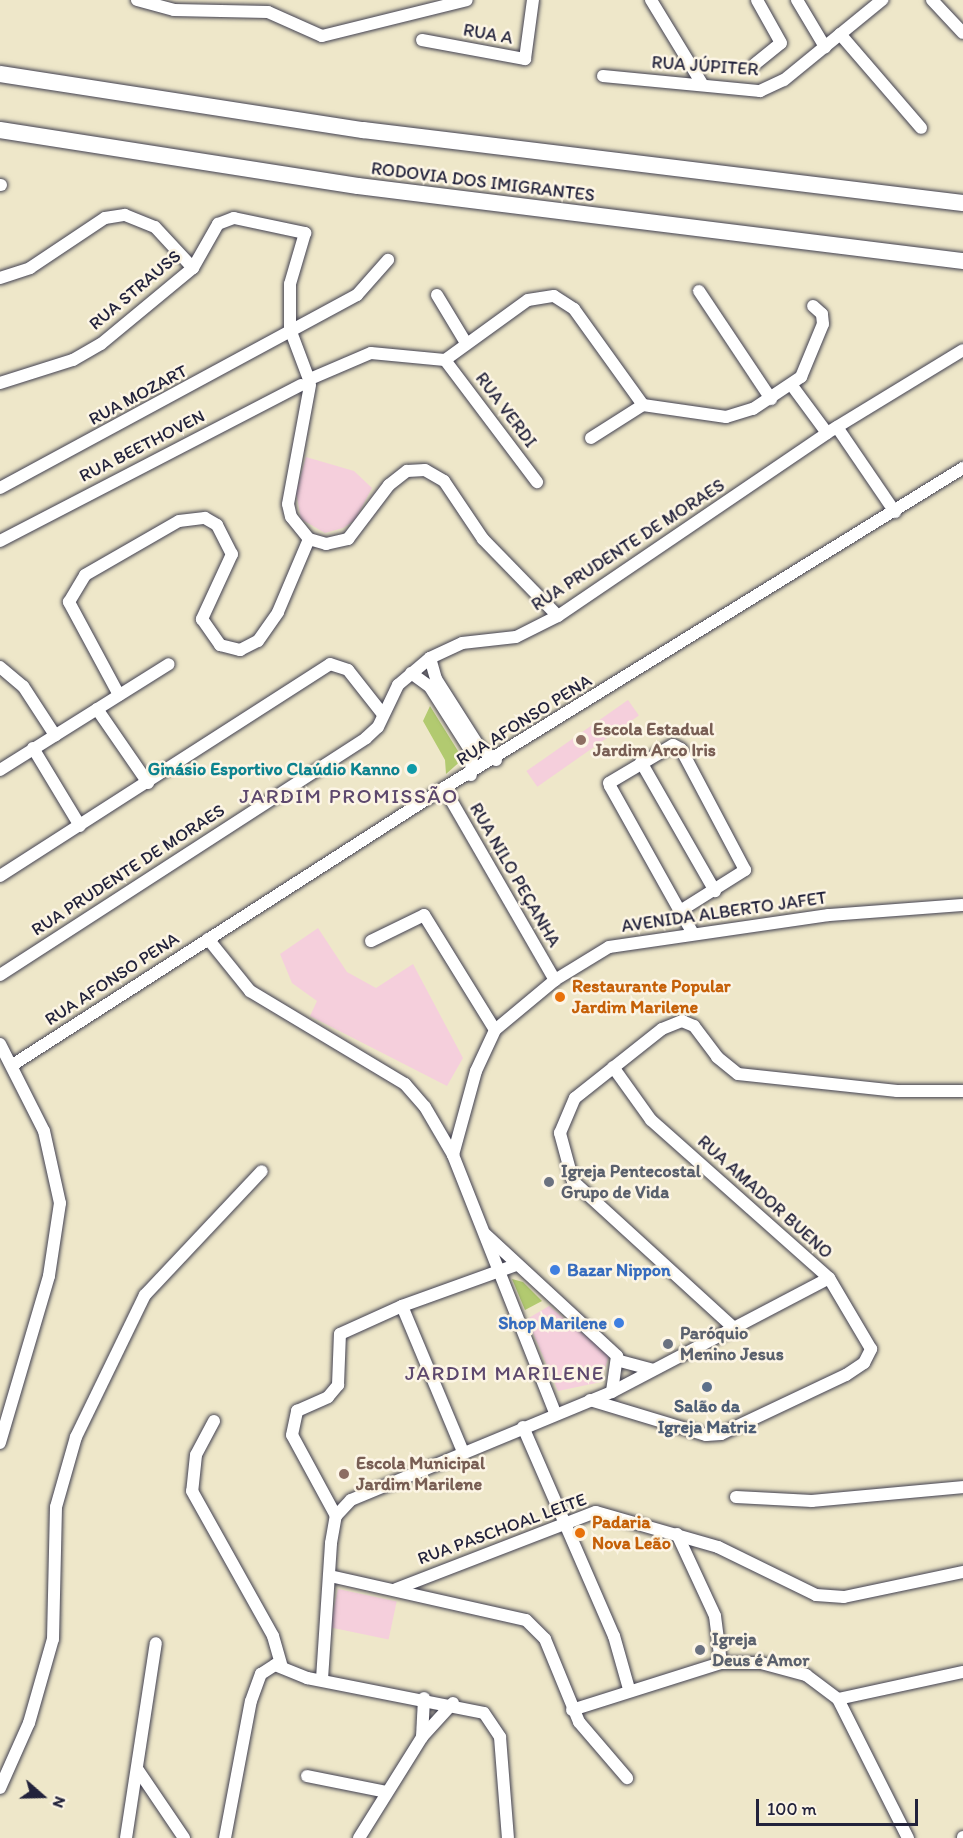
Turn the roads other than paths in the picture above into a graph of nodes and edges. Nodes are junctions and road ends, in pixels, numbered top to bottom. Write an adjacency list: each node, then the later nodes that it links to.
1 (137, 0): 9 (street)
2 (467, 0): 9 (street)
3 (533, 0): 12 (street, RUA A)
4 (651, 0): 17 (street)
5 (757, 0): 14 (street)
6 (797, 0): 13 (street)
7 (882, 0): 11 (street, RUA JÚPITER)
8 (932, 0): 10 (street)
9 (424, 4)
10 (963, 33)
11 (840, 34): 13 (street, RUA JÚPITER); 18 (street)
12 (422, 40)
13 (825, 47): 17 (street, RUA JÚPITER)
14 (755, 64)
15 (0, 74): 20 (highway, RODOVIA DOS IMIGRANTES)
16 (603, 76): 17 (street, RUA JÚPITER)
17 (702, 84)
18 (921, 128)
19 (0, 130): 22 (highway, RODOVIA DOS IMIGRANTES)
20 (963, 203)
21 (388, 260): 28 (street, RUA MOZART)
22 (963, 261)
23 (193, 268): 24 (street); 28 (street, RUA STRAUSS); 33 (street, RUA STRAUSS)
24 (0, 278)
25 (699, 291): 35 (street)
26 (437, 295): 29 (street)
27 (813, 306): 34 (street)
28 (290, 329): 32 (street, RUA STRAUSS); 41 (street, RUA MOZART)
29 (466, 344): 31 (street); 36 (street)
30 (960, 352): 37 (street, RUA PRUDENTE DE MORAES)
31 (445, 360): 32 (street, RUA BEETHOVEN); 40 (street, RUA VERDI)
32 (307, 381): 43 (street); 44 (street, RUA BEETHOVEN)
33 (0, 383)
34 (792, 387): 35 (street); 37 (street)
35 (771, 399): 36 (street)
36 (643, 405): 38 (street)
37 (832, 430): 42 (street); 45 (street, RUA PRUDENTE DE MORAES)
38 (591, 438)
39 (963, 468): 42 (street, RUA AFONSO PENA)
40 (537, 482)
41 (0, 488)
42 (895, 512): 55 (street, RUA AFONSO PENA)
43 (309, 539): 45 (street); 50 (street)
44 (0, 541)
45 (558, 616): 46 (street, RUA PRUDENTE DE MORAES)
46 (430, 658): 49 (street, RUA PRUDENTE DE MORAES); 55 (street)
47 (169, 664): 50 (street)
48 (0, 667): 53 (street)
49 (411, 673): 52 (street, RUA PRUDENTE DE MORAES); 58 (street, RUA NILO PEÇANHA)
50 (119, 695): 51 (street)
51 (97, 709): 53 (street); 59 (street)
52 (382, 713): 59 (street); 69 (street, RUA PRUDENTE DE MORAES)
53 (55, 735): 54 (street)
54 (33, 748): 57 (street); 61 (street)
55 (496, 760): 58 (street, RUA AFONSO PENA)
56 (641, 762): 63 (street); 63 (street); 65 (street)
57 (0, 770)
58 (471, 775): 60 (street, RUA AFONSO PENA)
59 (148, 783): 61 (street)
60 (444, 788): 67 (street, RUA AFONSO PENA); 70 (street, RUA NILO PEÇANHA)
61 (80, 826): 62 (street)
62 (0, 876)
63 (715, 891): 65 (street)
64 (963, 905): 66 (street, AVENIDA ALBERTO JAFET)
65 (680, 911): 66 (street)
66 (692, 932): 70 (street, AVENIDA ALBERTO JAFET)
67 (208, 939): 73 (street, RUA AFONSO PENA); 76 (street)
68 (371, 941): 71 (street)
69 (0, 975)
70 (555, 980): 71 (street, AVENIDA ALBERTO JAFET)
71 (495, 1030): 76 (street, AVENIDA ALBERTO JAFET)
72 (0, 1044): 73 (street)
73 (14, 1065): 91 (street)
74 (614, 1066): 75 (street); 81 (street, RUA AMADOR BUENO); 83 (street)
75 (963, 1090)
76 (453, 1155): 78 (street)
77 (262, 1171): 115 (street)
78 (483, 1232): 79 (street); 80 (street)
79 (516, 1265): 80 (street); 84 (street)
80 (497, 1272): 82 (street); 88 (street)
81 (829, 1278): 83 (street); 87 (street, RUA AMADOR BUENO)
82 (402, 1306): 92 (street); 95 (street)
83 (736, 1329): 85 (street)
84 (620, 1361): 85 (street); 86 (street)
85 (655, 1371): 86 (street)
86 (612, 1392): 87 (street)
87 (590, 1400): 88 (street)
88 (555, 1413): 90 (street)
89 (214, 1421): 103 (street)
90 (524, 1427): 92 (street); 96 (street)
91 (0, 1442)
92 (463, 1452): 95 (street)
93 (963, 1487): 94 (street)
94 (736, 1497)
95 (336, 1516): 99 (street)
96 (561, 1523): 97 (street, RUA PASCHOAL LEITE); 100 (street, RUA PASCHOAL LEITE); 106 (street)
97 (676, 1534): 98 (street, RUA PASCHOAL LEITE); 102 (street)
98 (963, 1572)
99 (330, 1576): 100 (street); 105 (street)
100 (396, 1589): 110 (street)
101 (156, 1643): 112 (street)
102 (721, 1663): 106 (street); 108 (street)
103 (282, 1667): 105 (street); 119 (street)
104 (963, 1672): 108 (street)
105 (322, 1679): 107 (street)
106 (629, 1689): 110 (street)
107 (424, 1698): 109 (street); 111 (street)
108 (838, 1699): 122 (street)
109 (453, 1703): 111 (street); 121 (street)
110 (572, 1710): 114 (street)
111 (422, 1737): 116 (street)
112 (138, 1770): 117 (street); 118 (street)
113 (307, 1776): 116 (street)
114 (627, 1778)
115 (0, 1788)
116 (386, 1792): 120 (street)
117 (126, 1838)
118 (184, 1838)
119 (225, 1838)
120 (359, 1838)
121 (508, 1838)
122 (908, 1838)

